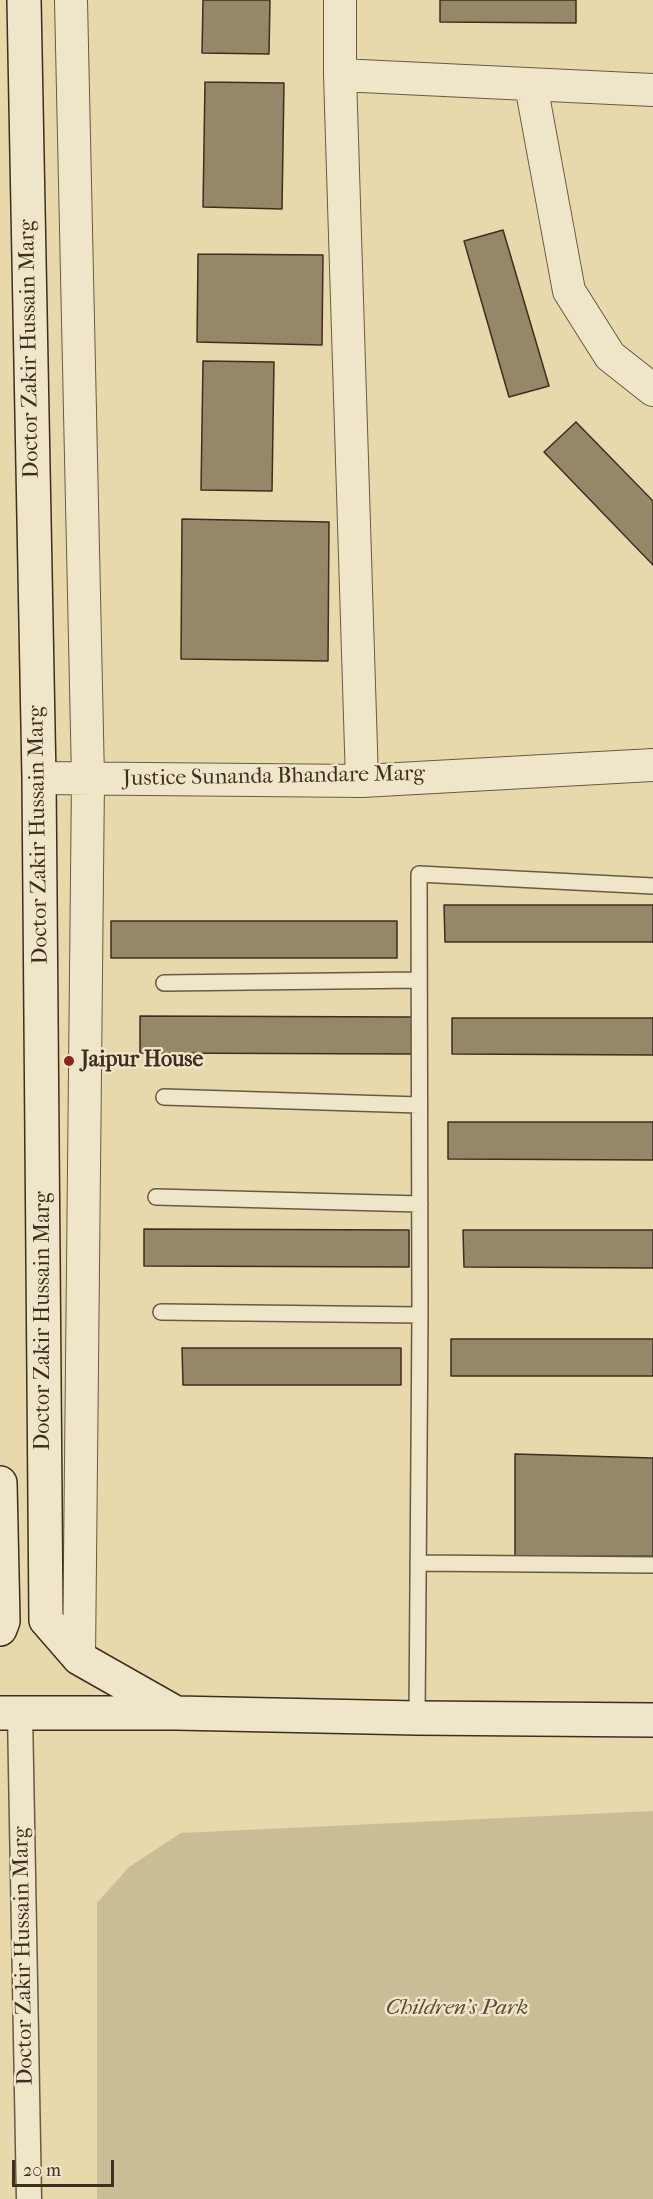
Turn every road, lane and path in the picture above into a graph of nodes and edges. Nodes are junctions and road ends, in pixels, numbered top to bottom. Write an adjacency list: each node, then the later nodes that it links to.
1 (24, 0): 9 (main road, Doctor Zakir Hussain Marg)
2 (71, 0): 10 (street, Doctor Zakir Hussain Marg)
3 (339, 0): 4 (street)
4 (340, 75): 5 (street); 11 (street)
5 (531, 85): 6 (street); 7 (street)
6 (653, 90)
7 (653, 390)
8 (653, 765): 11 (street, Justice Sunanda Bhandare Marg)
9 (39, 778): 10 (street, Justice Sunanda Bhandare Marg); 25 (main road, Doctor Zakir Hussain Marg)
10 (88, 778): 11 (street, Justice Sunanda Bhandare Marg); 25 (street, Doctor Zakir Hussain Marg)
11 (362, 781)
12 (653, 885): 13 (lane)
13 (419, 980): 14 (lane); 16 (lane)
14 (164, 983)
15 (164, 1097): 16 (lane)
16 (419, 1105): 18 (lane)
17 (156, 1197): 18 (lane)
18 (420, 1204): 20 (lane)
19 (161, 1312): 20 (lane)
20 (420, 1315): 22 (lane)
21 (0, 1483): 24 (main road)
22 (418, 1563): 23 (lane); 28 (lane)
23 (653, 1565)
24 (0, 1629)
25 (79, 1658): 27 (main road, Doctor Zakir Hussain Marg)
26 (10, 1713): 27 (main road); 30 (street, Doctor Zakir Hussain Marg)
27 (176, 1713): 28 (main road)
28 (417, 1718): 29 (main road)
29 (653, 1720)
30 (28, 2199)

